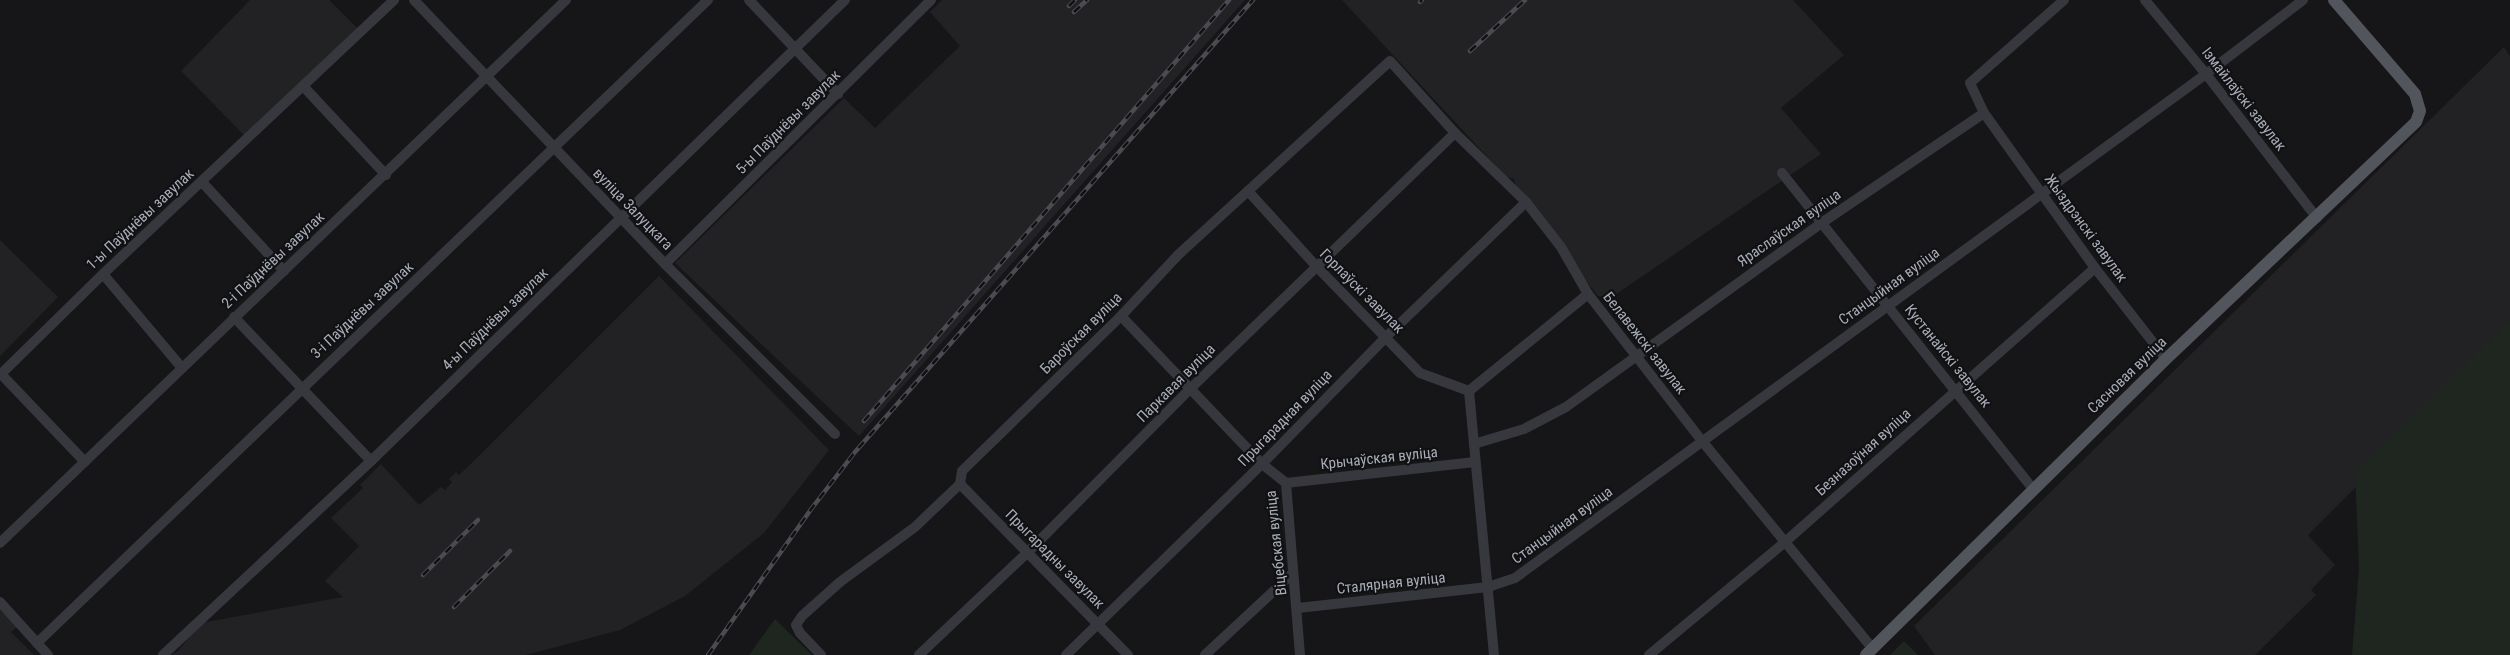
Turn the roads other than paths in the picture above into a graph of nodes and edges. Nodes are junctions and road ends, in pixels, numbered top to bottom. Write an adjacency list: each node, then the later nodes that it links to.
1 (394, 0): 16 (street, 1-ы Паўднёвы завулак)
2 (414, 0): 15 (street, вуліца Залуцкага)
3 (566, 0): 15 (street, 2-і Паўднёвы завулак)
4 (708, 0): 20 (street, 3-і Паўднёвы завулак)
5 (749, 0): 12 (street)
6 (845, 0): 12 (street, 4-ы Паўднёвы завулак)
7 (931, 0): 17 (street, 5-ы Паўднёвы завулак)
8 (2064, 0): 18 (street)
9 (2145, 0): 14 (street, Ізмайлаўскі завулак)
10 (2303, 0): 14 (street, Станцыйная вуліца)
11 (2334, 0): 28 (main road, Сасновая вуліца)
12 (796, 48): 17 (street); 27 (street, 4-ы Паўднёвы завулак)
13 (1390, 61): 19 (street, Белавежскі завулак); 24 (street, Бароўская вуліца)
14 (2206, 74): 25 (street, Станцыйная вуліца); 28 (street, Ізмайлаўскі завулак)
15 (488, 76): 20 (street, вуліца Залуцкага); 22 (street, 2-і Паўднёвы завулак)
16 (304, 87): 22 (street); 23 (street, 1-ы Паўднёвы завулак)
17 (838, 94): 30 (street, 5-ы Паўднёвы завулак)
18 (1984, 113): 25 (street, Жыздрэнскі завулак); 29 (street, Яраслаўская вуліца)
19 (1456, 133): 26 (street, Белавежскі завулак); 31 (street, Паркавая вуліца)
20 (555, 148): 27 (street, вуліца Залуцкага); 44 (street, 3-і Паўднёвы завулак)
21 (1782, 173): 29 (street, Кустанайскі завулак)
22 (386, 175): 33 (street, 2-і Паўднёвы завулак)
23 (202, 182): 33 (street); 34 (street, 1-ы Паўднёвы завулак)
24 (1248, 191): 31 (street, Горлаўскі завулак); 37 (street, Бароўская вуліца)
25 (2042, 192): 32 (street, Жыздрэнскі завулак); 36 (street, Станцыйная вуліца)
26 (1526, 202): 35 (street, Белавежскі завулак); 39 (street, Прыгарадная вуліца)
27 (620, 217): 30 (street, вуліца Залуцкага); 51 (street, 4-ы Паўднёвы завулак)
28 (2317, 218): 41 (main road, Сасновая вуліца)
29 (1823, 222): 36 (street, Кустанайскі завулак); 40 (street, Яраслаўская вуліца)
30 (665, 264): 48 (street, вуліца Залуцкага)
31 (1316, 266): 39 (street, Горлаўскі завулак); 45 (street, Паркавая вуліца)
32 (2095, 268): 41 (street, Жыздрэнскі завулак); 46 (street, Безназоўная вуліца)
33 (284, 271): 38 (street, 2-і Паўднёвы завулак)
34 (104, 274): 42 (street); 43 (street, 1-ы Паўднёвы завулак)
35 (1588, 294): 40 (street, Белавежскі завулак); 47 (street)
36 (1888, 306): 46 (street, Кустанайскі завулак); 49 (street, Станцыйная вуліца)
37 (1121, 316): 45 (street, Віцебская вуліца); 55 (street, Бароўская вуліца)
38 (234, 317): 42 (street, 2-і Паўднёвы завулак); 44 (street)
39 (1386, 336): 47 (street, Горлаўскі завулак); 54 (street, Прыгарадная вуліца)
40 (1636, 355): 49 (street, Белавежскі завулак); 50 (street, Яраслаўская вуліца)
41 (2166, 360): 57 (main road, Сасновая вуліца)
42 (182, 368): 52 (street, 2-і Паўднёвы завулак)
43 (0, 375): 52 (street)
44 (302, 387): 51 (street); 66 (street, 3-і Паўднёвы завулак)
45 (1190, 389): 54 (street, Віцебская вуліца); 60 (street, Паркавая вуліца)
46 (1956, 390): 57 (street, Кустанайскі завулак); 58 (street, Безназоўная вуліца)
47 (1469, 391): 50 (street)
48 (835, 434)
49 (1702, 441): 58 (street, Белавежскі завулак); 62 (street, Станцыйная вуліца)
50 (1474, 444): 53 (street)
51 (371, 461): 69 (street, 4-ы Паўднёвы завулак)
52 (85, 462): 59 (street, 2-і Паўднёвы завулак)
53 (1475, 462): 56 (street, Крычаўская вуліца); 62 (street)
54 (1262, 464): 56 (street, Віцебская вуліца); 65 (street, Прыгарадная вуліца)
55 (960, 484): 60 (street, Прыгарадны завулак); 70 (street, Бароўская вуліца)
56 (1286, 484): 61 (street, Віцебская вуліца)
57 (2033, 489): 67 (main road, Сасновая вуліца)
58 (1785, 542): 67 (street, Белавежскі завулак); 77 (street, Безназоўная вуліца)
59 (0, 543)
60 (1028, 552): 65 (street, Прыгарадны завулак); 71 (street, Паркавая вуліца)
61 (1292, 574): 64 (street, Віцебская вуліца); 74 (street)
62 (1488, 587): 64 (street, Сталярная вуліца); 76 (street)
63 (0, 602): 66 (street)
64 (1298, 608): 75 (street, Віцебская вуліца)
65 (1098, 624): 72 (street, Прыгарадная вуліца); 73 (street, Прыгарадны завулак)
66 (37, 643): 68 (street)
67 (1869, 652)
68 (48, 655)
69 (163, 655)
70 (821, 655)
71 (919, 655)
72 (1066, 655)
73 (1128, 655)
74 (1205, 655)
75 (1300, 655)
76 (1494, 655)
77 (1649, 655)

